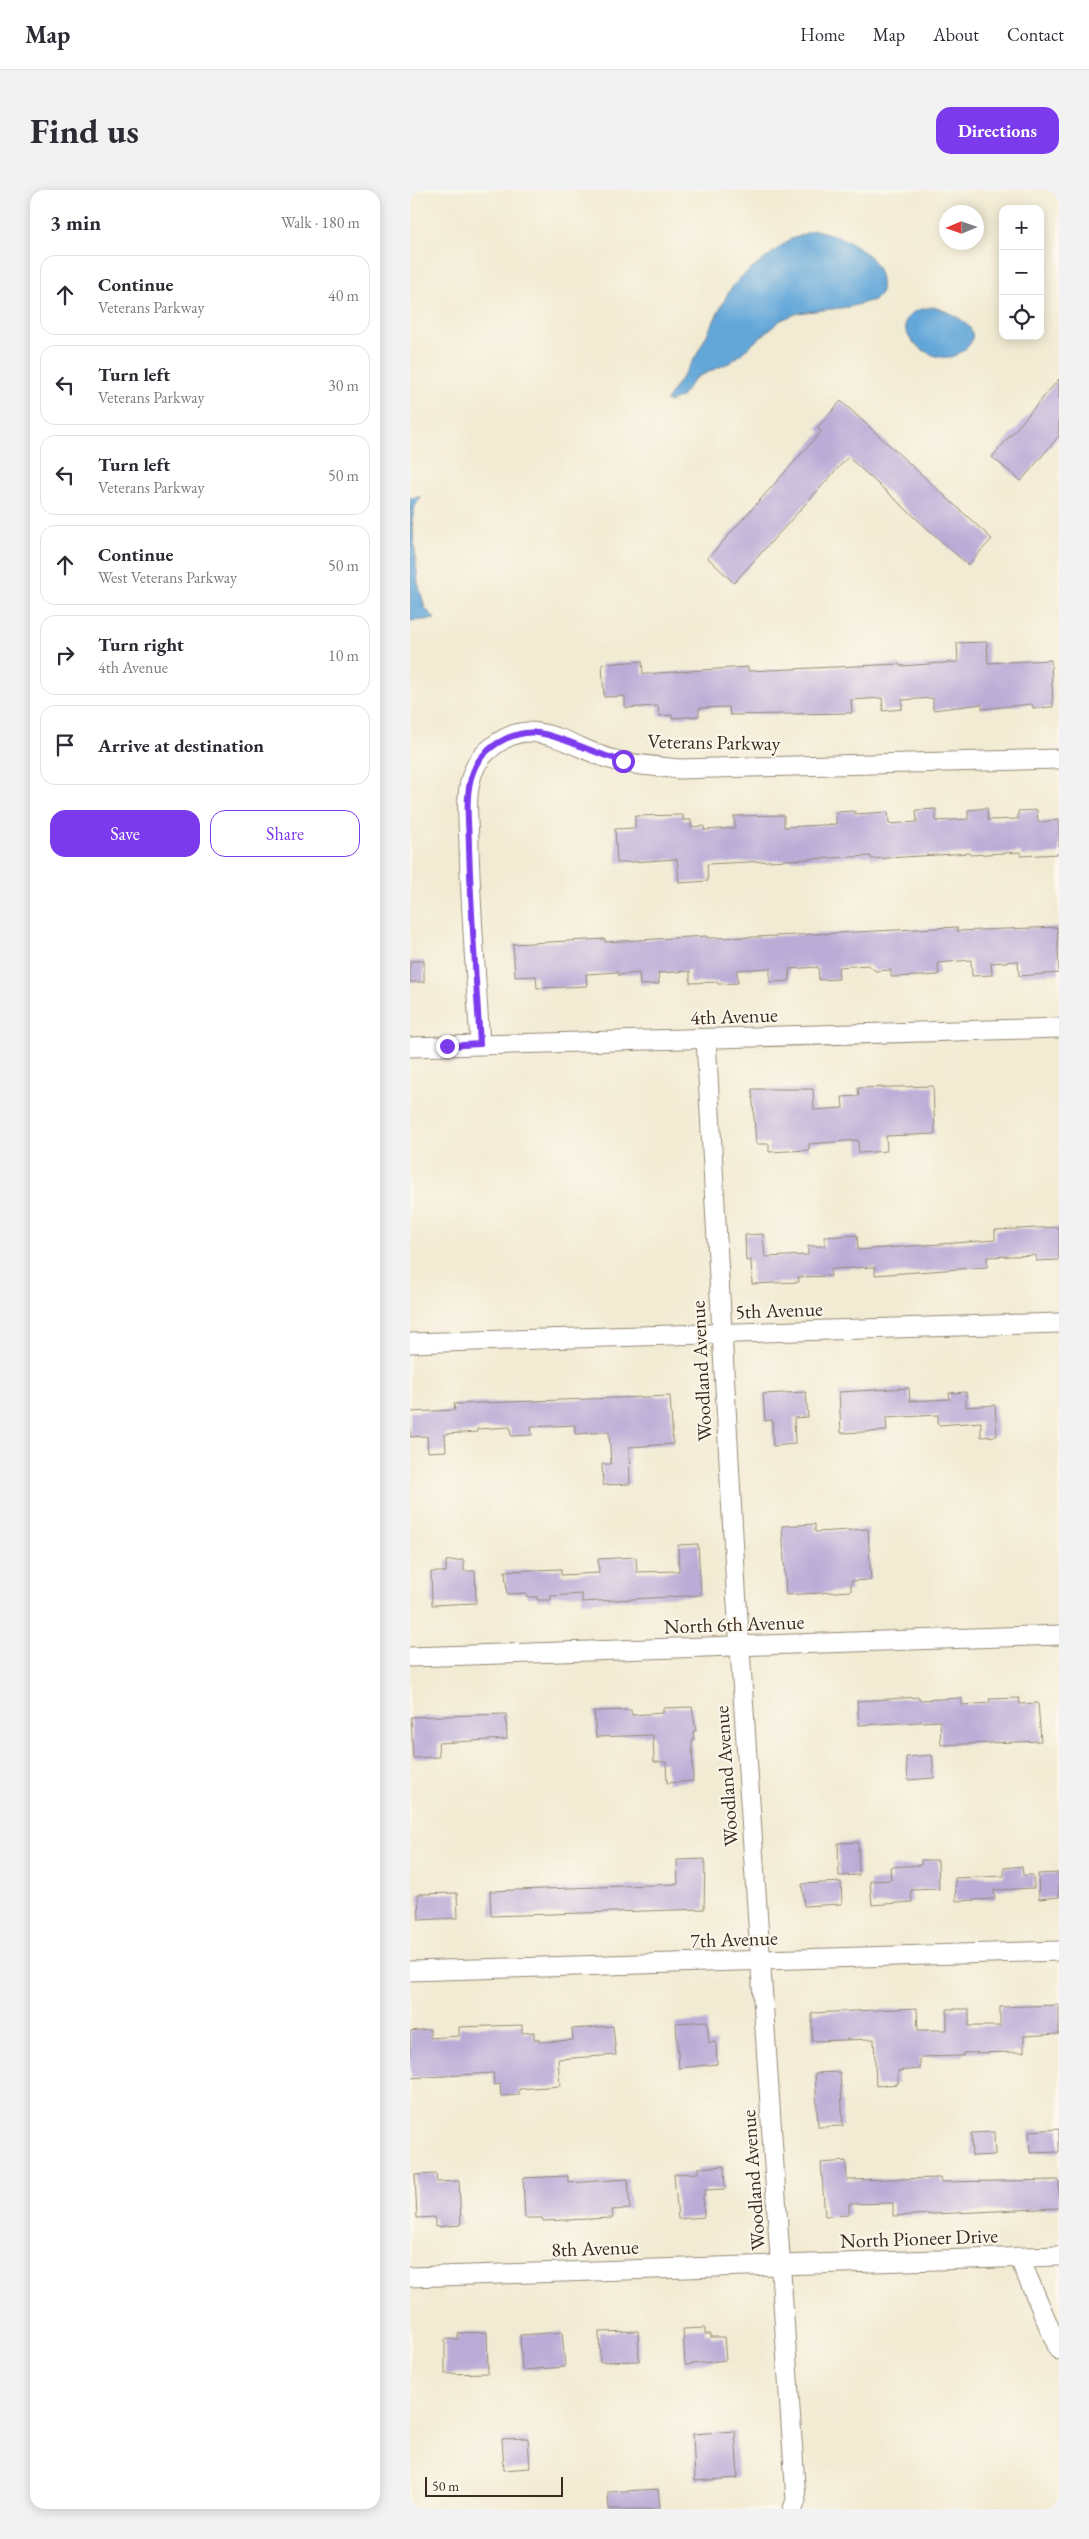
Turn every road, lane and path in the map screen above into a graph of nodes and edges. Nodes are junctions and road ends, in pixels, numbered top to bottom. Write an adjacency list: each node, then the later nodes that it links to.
1 (1059, 759): 4 (street, Veterans Parkway)
2 (1059, 1028): 3 (street, 4th Avenue)
3 (706, 1039): 4 (street, 4th Avenue); 7 (street, Woodland Avenue)
4 (480, 1044): 5 (street, 4th Avenue)
5 (410, 1047)
6 (1059, 1323): 7 (street, 5th Avenue)
7 (722, 1335): 8 (street, 5th Avenue); 10 (street, Woodland Avenue)
8 (410, 1343)
9 (1059, 1636): 10 (street, North 6th Avenue)
10 (740, 1647): 11 (street, North 6th Avenue); 13 (street, Woodland Avenue)
11 (410, 1657)
12 (1059, 1951): 13 (street, 7th Avenue)
13 (761, 1961): 14 (street, 7th Avenue); 17 (street, Woodland Avenue)
14 (410, 1971)
15 (1059, 2256): 16 (street, North Pioneer Drive)
16 (1019, 2257): 17 (street, North Pioneer Drive); 19 (street)
17 (781, 2265): 18 (street, 8th Avenue); 20 (street, Woodland Avenue)
18 (410, 2276)
19 (1059, 2350)
20 (793, 2509)

